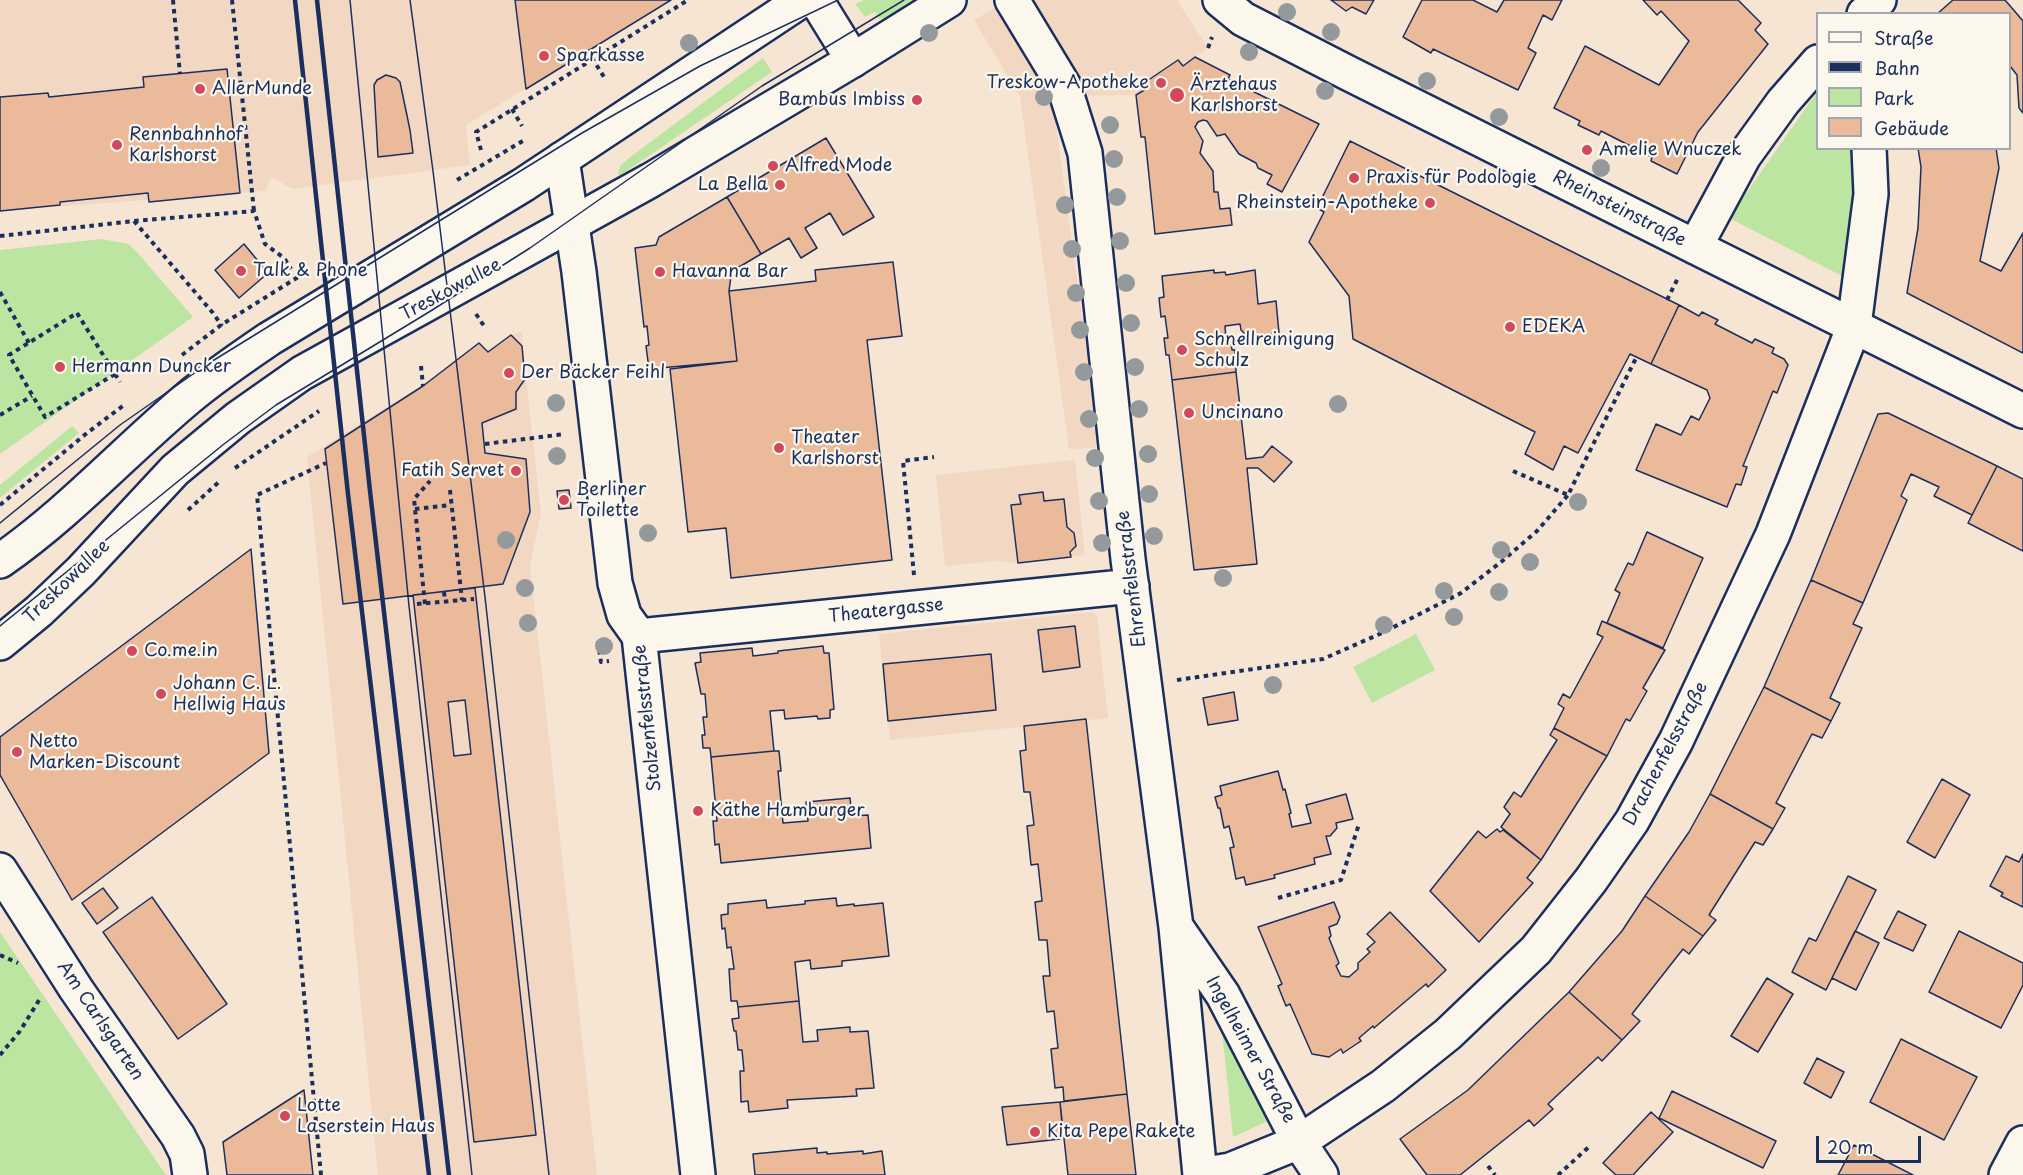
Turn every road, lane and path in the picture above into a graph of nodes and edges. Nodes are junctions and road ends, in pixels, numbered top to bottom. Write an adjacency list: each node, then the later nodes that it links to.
1 (173, 0): 15 (path)
2 (232, 0): 22 (path)
3 (688, 0): 12 (path)
4 (802, 0): 21 (street)
5 (816, 0): 13 (street)
6 (949, 0): 13 (street, Treskowallee)
7 (1012, 0): 52 (street, Ehrenfelsstraße)
8 (1220, 0): 26 (street, Rheinsteinstraße)
9 (1879, 0): 10 (street)
10 (1866, 12)
11 (587, 50): 12 (path)
12 (592, 59): 16 (path); 17 (path)
13 (853, 60): 24 (street, Treskowallee)
14 (1816, 64): 26 (street)
15 (180, 74)
16 (603, 77)
17 (512, 109): 18 (path); 19 (path)
18 (522, 126)
19 (481, 150)
20 (1869, 150): 30 (street, Drachenfelsstraße)
21 (562, 159): 24 (street, Stolzenfelsstraße); 50 (street)
22 (254, 211): 23 (path); 27 (path)
23 (134, 221): 25 (path); 29 (path)
24 (573, 224): 59 (street, Stolzenfelsstraße); 60 (street, Treskowallee)
25 (0, 237)
26 (1695, 247): 30 (street, Rheinsteinstraße)
27 (291, 269)
28 (0, 292): 31 (path)
29 (221, 325)
30 (1854, 326): 38 (street, Rheinsteinstraße); 68 (street, Drachenfelsstraße)
31 (29, 343): 34 (path); 37 (path)
32 (1636, 358): 47 (path)
33 (422, 366): 36 (path)
34 (115, 374): 35 (path); 37 (path)
35 (120, 382)
36 (423, 386)
37 (32, 396): 39 (path)
38 (2023, 411)
39 (0, 415)
40 (570, 434): 41 (path)
41 (485, 444)
42 (934, 457): 51 (path)
43 (327, 463): 73 (path)
44 (1513, 471): 47 (path)
45 (430, 481): 49 (path)
46 (450, 490): 48 (path)
47 (1568, 495): 61 (path)
48 (451, 505): 49 (path); 55 (path)
49 (415, 509): 58 (path)
50 (0, 561)
51 (913, 571)
52 (1132, 586): 59 (street, Theatergasse); 61 (street, Ehrenfelsstraße)
53 (444, 592): 56 (path)
54 (474, 599): 55 (path)
55 (462, 600): 56 (path)
56 (445, 602): 58 (path)
57 (417, 604): 58 (path)
58 (425, 604)
59 (639, 636): 74 (street, Stolzenfelsstraße)
60 (0, 643)
61 (1144, 685): 65 (street, Ehrenfelsstraße)
62 (1359, 824): 64 (path)
63 (0, 870): 72 (street, Am Carlsgarten)
64 (1278, 898)
65 (1176, 927): 68 (street, Ingelheimer Straße); 75 (street, Ehrenfelsstraße)
66 (46, 989): 67 (path)
67 (0, 1055)
68 (1299, 1142): 75 (street, Drachenfelsstraße); 76 (street, Ingelheimer Straße)
69 (2023, 1143): 79 (street)
70 (1591, 1145): 78 (path)
71 (1488, 1166): 77 (path)
72 (190, 1175)
73 (321, 1175)
74 (698, 1175)
75 (1200, 1175)
76 (1322, 1175)
77 (1495, 1175)
78 (1558, 1175)
79 (2006, 1175)

